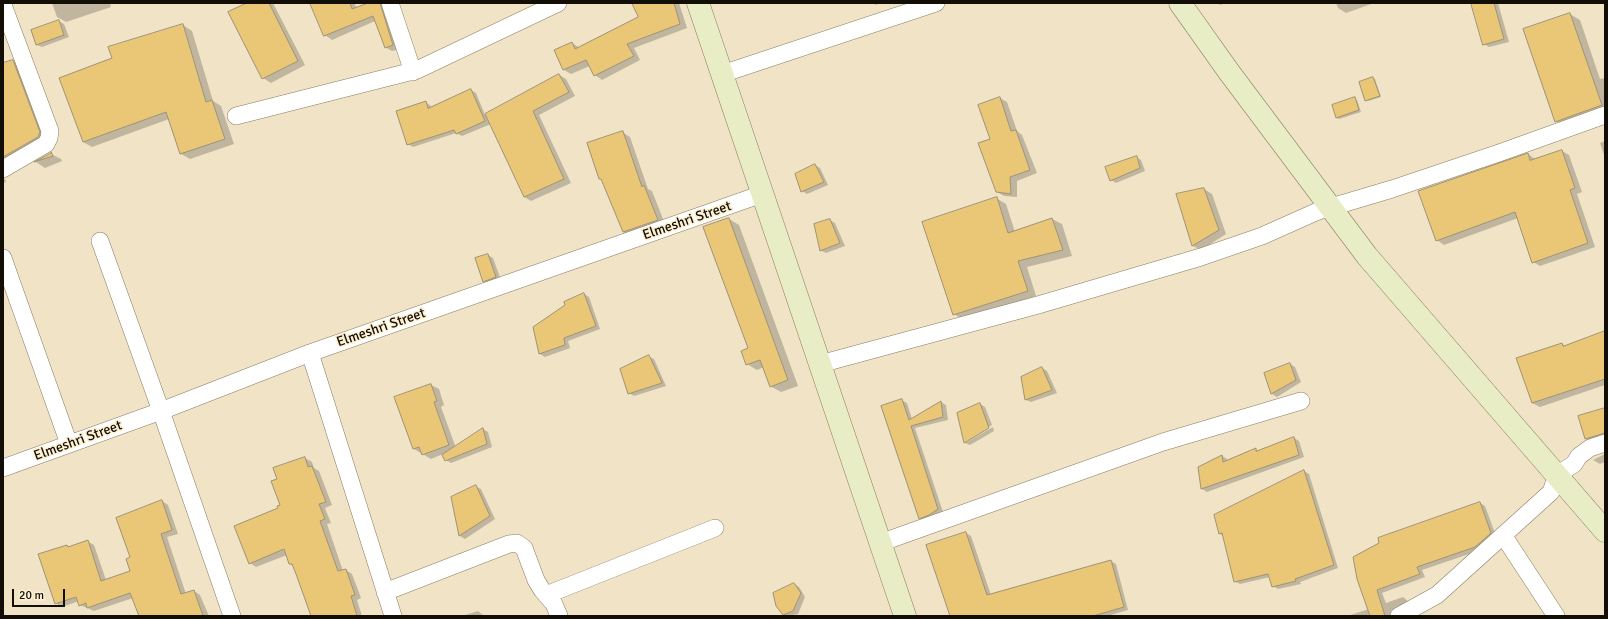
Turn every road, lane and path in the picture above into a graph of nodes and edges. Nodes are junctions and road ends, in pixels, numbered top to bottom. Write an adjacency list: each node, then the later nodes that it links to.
1 (390, 3): 7 (street)
2 (558, 3): 7 (street)
3 (698, 3): 8 (street)
4 (936, 3): 8 (street)
5 (1180, 3): 13 (street)
6 (3, 5): 11 (street)
7 (413, 72): 10 (street)
8 (722, 74): 12 (street)
9 (1605, 115): 13 (street)
10 (236, 116)
11 (3, 169)
12 (762, 194): 16 (street, Elmeshri Street); 17 (street)
13 (1331, 207): 17 (street); 23 (street)
14 (100, 241): 19 (street)
15 (3, 258): 21 (street)
16 (310, 353): 19 (street, Elmeshri Street); 28 (street)
17 (820, 364): 27 (street)
18 (1301, 400): 27 (street)
19 (161, 411): 21 (street, Elmeshri Street); 30 (street)
20 (1605, 443): 23 (street)
21 (69, 444): 22 (street, Elmeshri Street)
22 (3, 468)
23 (1557, 475): 25 (street); 26 (street)
24 (715, 528): 29 (street)
25 (1605, 532)
26 (1503, 535): 34 (street); 35 (street)
27 (880, 543): 33 (street)
28 (385, 592): 29 (street); 31 (street)
29 (546, 594): 32 (street)
30 (232, 616)
31 (393, 616)
32 (559, 616)
33 (905, 616)
34 (1399, 616)
35 (1556, 616)

